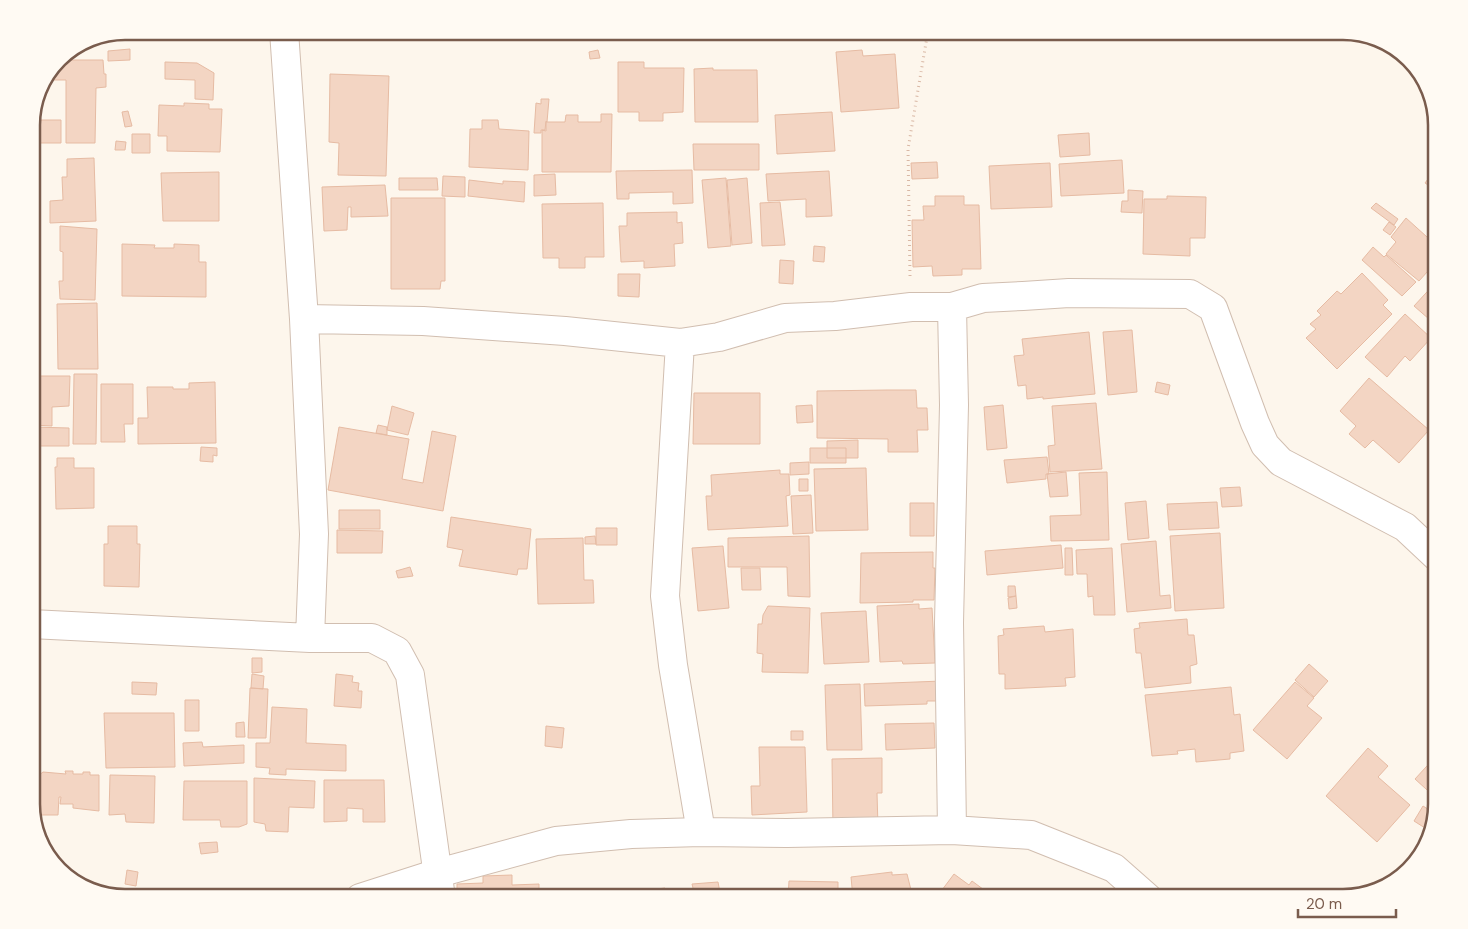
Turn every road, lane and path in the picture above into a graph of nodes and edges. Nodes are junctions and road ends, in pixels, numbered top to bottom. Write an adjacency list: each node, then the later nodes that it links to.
1 (285, 40): 5 (street)
2 (926, 40): 4 (path)
3 (952, 307): 4 (street); 7 (street); 10 (street)
4 (911, 308): 6 (street)
5 (304, 319): 6 (street); 9 (street)
6 (680, 343): 11 (street)
7 (1428, 549)
8 (40, 624): 9 (street)
9 (310, 638): 12 (street)
10 (952, 830): 11 (street); 14 (street)
11 (701, 832): 12 (street)
12 (440, 885): 13 (street)
13 (415, 889)
14 (1138, 889)

